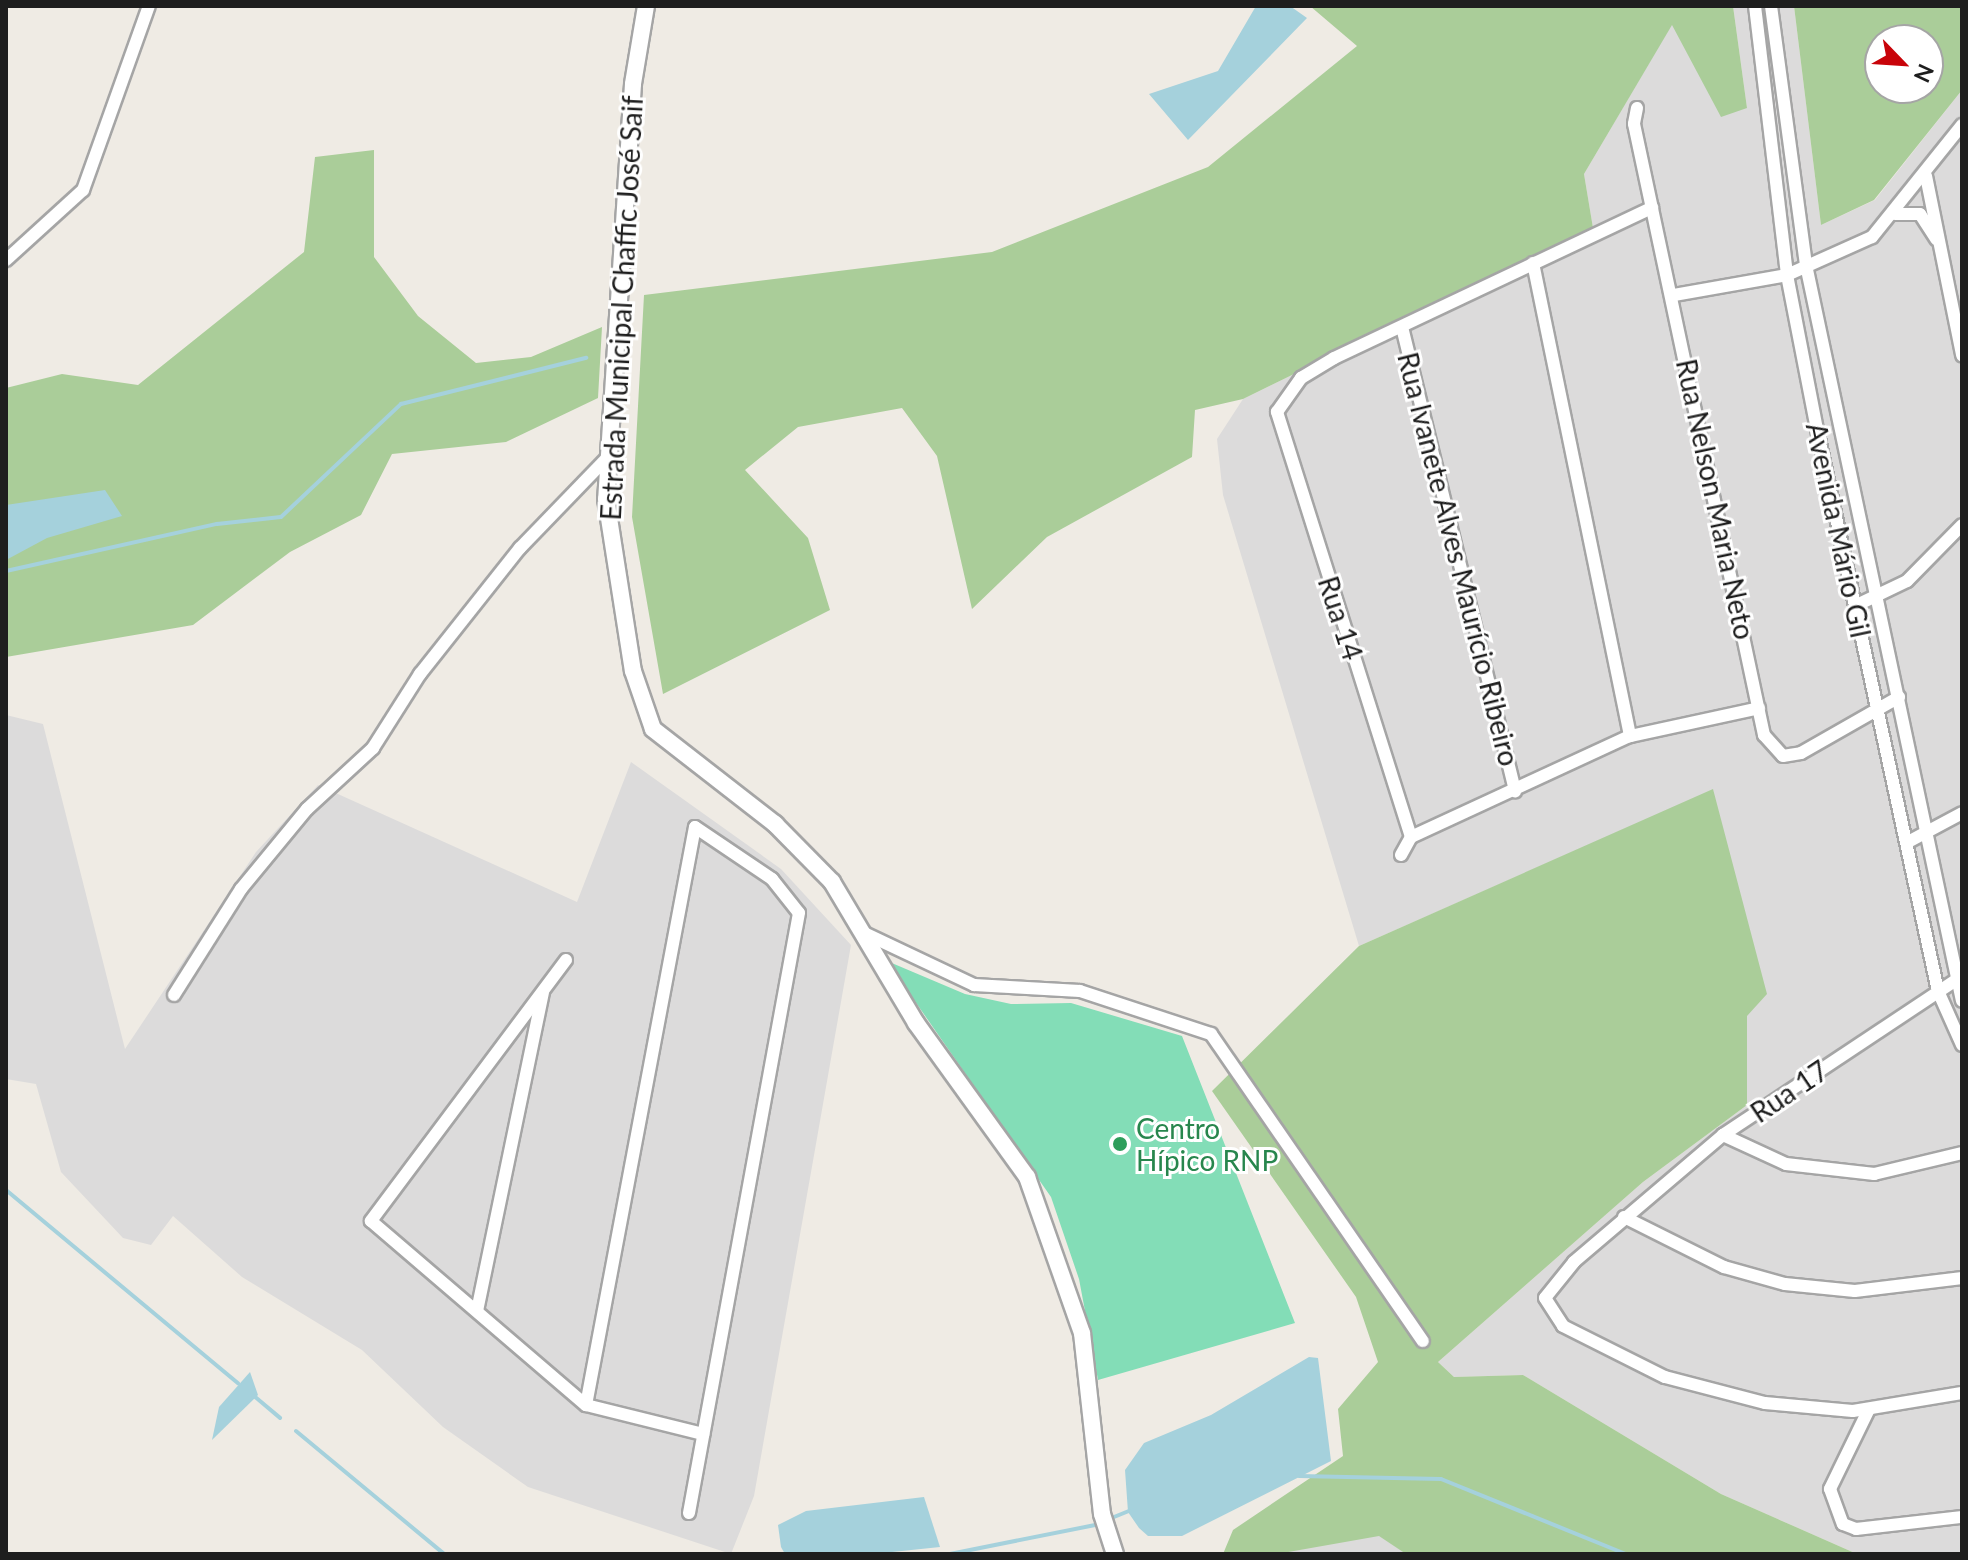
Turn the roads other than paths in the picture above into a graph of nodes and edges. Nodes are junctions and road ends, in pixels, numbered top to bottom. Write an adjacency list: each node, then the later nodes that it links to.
1 (149, 6): 13 (street)
2 (646, 6): 22 (street, Estrada Municipal Chaffic José Saif)
3 (1755, 6): 7 (street, Avenida Mário Gil)
4 (1771, 6): 6 (street, Avenida Mário Gil)
5 (1637, 108): 10 (street, Rua Nelson Maria Neto)
6 (1783, 108): 7 (street); 15 (street, Avenida Mário Gil)
7 (1765, 109): 16 (street, Avenida Mário Gil)
8 (1962, 125): 9 (street)
9 (1926, 176): 11 (street); 12 (street)
10 (1652, 208): 14 (street); 17 (street, Rua Nelson Maria Neto)
11 (1895, 214): 12 (street); 15 (street)
12 (1942, 249): 19 (street)
13 (6, 260)
14 (1533, 263): 18 (street); 29 (street)
15 (1806, 265): 16 (street); 20 (street, Avenida Mário Gil)
16 (1787, 275): 17 (street); 21 (street, Avenida Mário Gil)
17 (1674, 295): 28 (street, Rua Nelson Maria Neto)
18 (1402, 327): 30 (street, Rua lvanete Alves Maurício Ribeiro); 33 (street, Rua 14)
19 (1962, 355)
20 (1842, 428): 21 (street); 24 (street, Avenida Mário Gil)
21 (1818, 434): 25 (street, Avenida Mário Gil)
22 (608, 457): 36 (street, Estrada Municipal Chaffic José Saif); 41 (street)
23 (1962, 525): 24 (street)
24 (1879, 599): 25 (street); 26 (street, Avenida Mário Gil)
25 (1859, 604): 27 (street, Avenida Mário Gil)
26 (1899, 697): 27 (street, Rua Nelson Maria Neto); 32 (street, Avenida Mário Gil)
27 (1874, 707): 28 (street, Rua Nelson Maria Neto); 34 (street, Avenida Mário Gil)
28 (1759, 708): 29 (street)
29 (1630, 736): 30 (street)
30 (1515, 791): 33 (street)
31 (1962, 813): 32 (street)
32 (1929, 836): 34 (street); 38 (street, Avenida Mário Gil)
33 (1411, 837): 35 (street)
34 (1908, 842): 40 (street, Avenida Mário Gil)
35 (1401, 855)
36 (864, 933): 49 (street); 56 (street, Estrada Municipal Chaffic José Saif)
37 (566, 960): 39 (street)
38 (1960, 978): 40 (street, Rua 17); 42 (street, Avenida Mário Gil)
39 (544, 990): 48 (street); 48 (street)
40 (1938, 991): 43 (street, Avenida Mário Gil); 44 (street, Rua 17)
41 (174, 995)
42 (1962, 1001)
43 (1962, 1045)
44 (1723, 1135): 45 (street); 46 (street, Rua 17)
45 (1962, 1153)
46 (1624, 1217): 47 (street); 52 (street, Rua 17)
47 (1962, 1278)
48 (477, 1311): 51 (street)
49 (1423, 1341)
50 (1962, 1393): 52 (street)
51 (586, 1405): 53 (street); 53 (street)
52 (1869, 1409): 55 (street)
53 (703, 1434): 54 (street)
54 (689, 1513)
55 (1962, 1517)
56 (1115, 1554)

